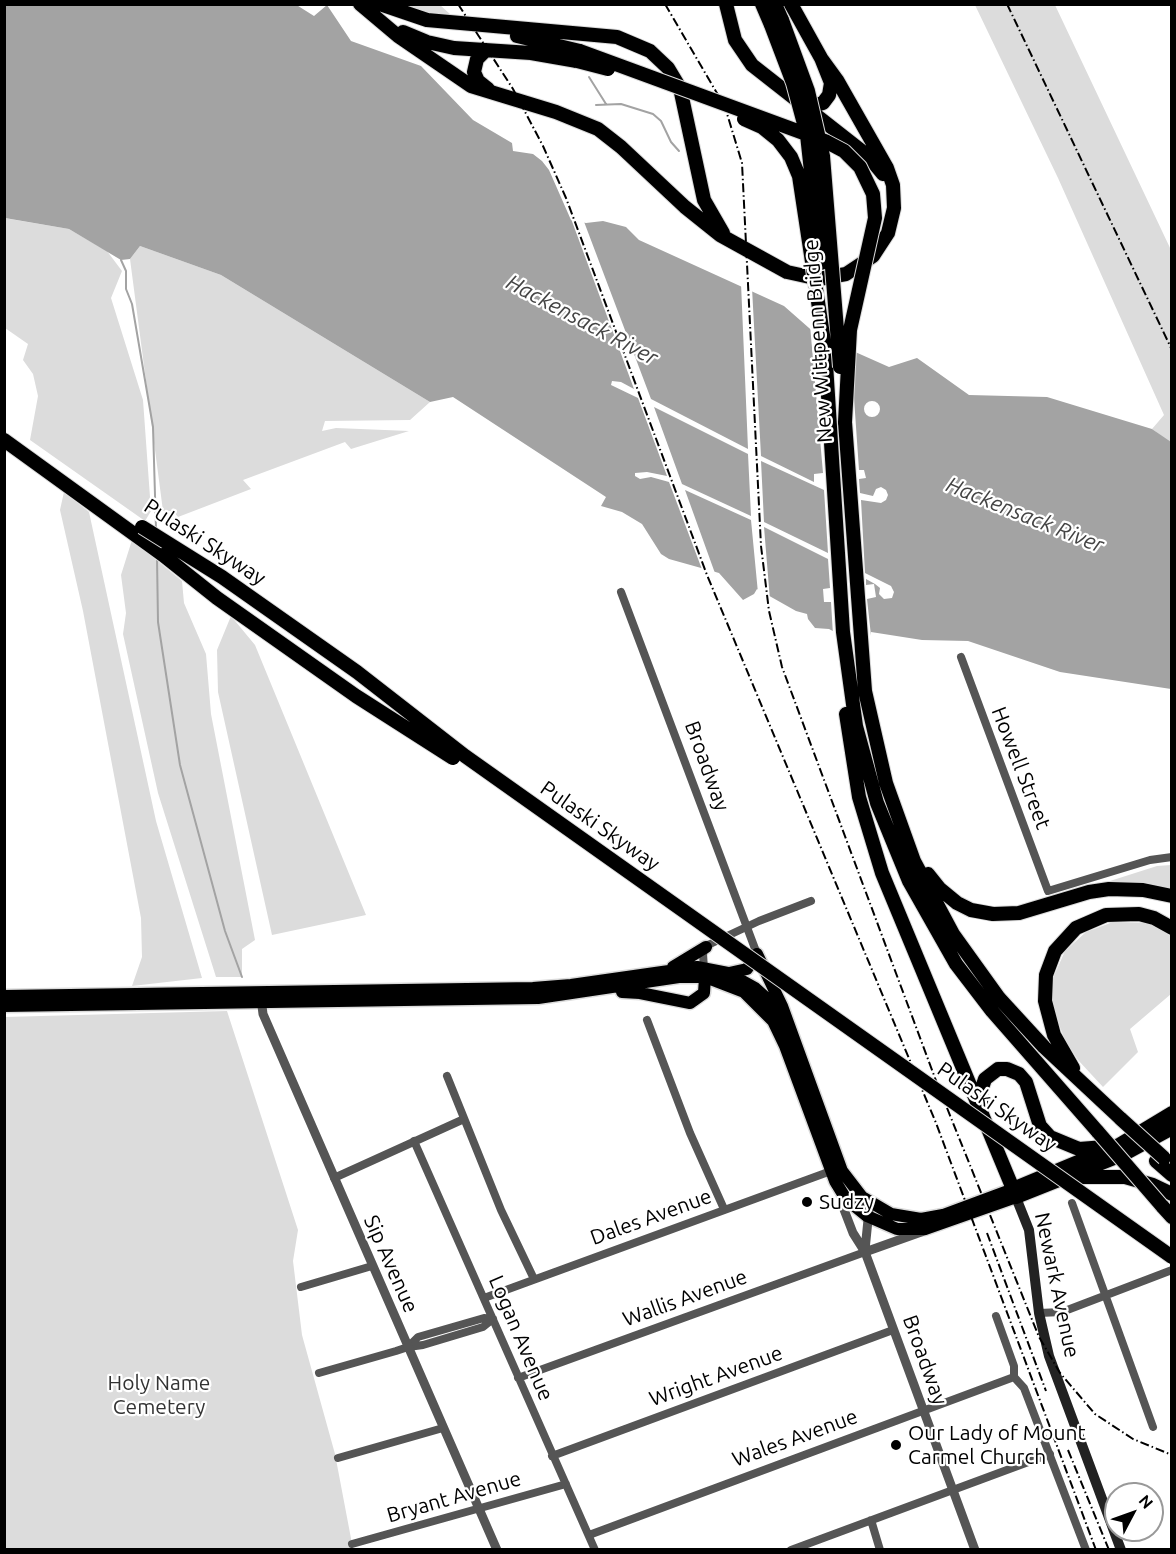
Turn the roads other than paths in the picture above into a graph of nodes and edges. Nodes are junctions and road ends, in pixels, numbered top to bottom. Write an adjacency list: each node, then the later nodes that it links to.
1 (362, 4): 9 (highway); 13 (highway)
2 (380, 4): 7 (highway)
3 (726, 4): 12 (highway)
4 (762, 4): 8 (highway)
5 (775, 4): 8 (highway)
6 (791, 4): 11 (highway)
7 (427, 20): 10 (highway); 15 (highway)
8 (777, 23): 16 (highway, New Wittpenn Bridge, bridge); 17 (highway, New Wittpenn Bridge, bridge)
9 (486, 50): 10 (highway); 13 (highway)
10 (578, 56): 16 (highway, bridge); 17 (highway, bridge)
11 (820, 58): 12 (highway); 14 (highway)
12 (787, 92): 14 (highway)
13 (495, 94): 15 (highway)
14 (894, 208): 15 (highway)
15 (731, 242)
16 (825, 348): 21 (highway, New Wittpenn Bridge)
17 (845, 423): 23 (highway, New Wittpenn Bridge)
18 (4, 429): 67 (highway, Pulaski Skyway, bridge)
19 (4, 440): 69 (highway, Pulaski Skyway, bridge)
20 (621, 591): 27 (street, Broadway)
21 (843, 632): 40 (highway, New Wittpenn Bridge); 44 (highway)
22 (961, 657): 24 (street, Howell Street)
23 (906, 838): 25 (highway); 40 (highway)
24 (1172, 857)
25 (1172, 896)
26 (811, 901): 27 (street)
27 (747, 927): 29 (street); 30 (street, Broadway)
28 (1172, 928): 42 (highway)
29 (706, 947): 31 (highway); 32 (street)
30 (758, 954): 33 (highway); 39 (highway)
31 (668, 970): 32 (highway); 36 (highway)
32 (704, 972): 33 (highway); 34 (highway); 34 (highway); 53 (highway)
33 (728, 973): 39 (highway)
34 (591, 992): 36 (highway)
35 (4, 996): 36 (highway)
36 (261, 997): 37 (highway); 55 (street, Sip Avenue)
37 (4, 1006)
38 (647, 1020): 61 (street)
39 (789, 1030): 62 (highway)
40 (1043, 1058): 42 (highway); 46 (highway); 63 (highway, bridge)
41 (447, 1076): 45 (street)
42 (1086, 1087): 46 (highway)
43 (1172, 1113): 51 (highway)
44 (981, 1114): 51 (highway); 57 (highway)
45 (464, 1119): 49 (street); 70 (street)
46 (1118, 1122): 52 (highway)
47 (1172, 1128): 50 (highway)
48 (1172, 1137): 50 (highway)
49 (414, 1141): 55 (street); 73 (street, Logan Avenue)
50 (1150, 1141): 56 (highway)
51 (1119, 1145): 57 (highway)
52 (1164, 1161): 54 (highway)
53 (831, 1171): 59 (highway); 61 (street, Dales Avenue)
54 (1172, 1175)
55 (334, 1178): 68 (street, Sip Avenue)
56 (1069, 1178): 57 (highway); 58 (highway)
57 (1014, 1193): 62 (highway); 64 (highway); 74 (main road, Newark Avenue)
58 (1172, 1194)
59 (843, 1195): 62 (highway); 65 (street, Broadway)
60 (1072, 1203): 72 (street)
61 (724, 1209): 70 (street, Dales Avenue)
62 (866, 1211): 64 (highway); 65 (street); 66 (street, Broadway)
63 (1172, 1217)
64 (930, 1228): 66 (street)
65 (853, 1233): 66 (street, Broadway)
66 (865, 1252): 77 (street, Broadway); 81 (street, Wallis Avenue)
67 (1172, 1257)
68 (372, 1266): 71 (street); 78 (street, Sip Avenue)
69 (1172, 1269): 72 (street)
70 (534, 1279): 73 (street, Dales Avenue)
71 (301, 1287)
72 (1106, 1297): 74 (street); 83 (street)
73 (484, 1298): 76 (street, Logan Avenue)
74 (1039, 1313): 100 (main road, Newark Avenue)
75 (996, 1316): 80 (street)
76 (493, 1319): 78 (street); 81 (street, Logan Avenue)
77 (893, 1330): 82 (street, Broadway); 86 (street, Wright Avenue)
78 (408, 1347): 79 (street); 84 (street, Sip Avenue)
79 (319, 1373)
80 (1014, 1377): 82 (street, Wales Avenue); 85 (street)
81 (518, 1378): 86 (street, Logan Avenue)
82 (923, 1410): 89 (street, Broadway); 92 (street, Wales Avenue)
83 (1153, 1427)
84 (443, 1428): 87 (street); 90 (street, Sip Avenue)
85 (1050, 1454): 89 (street); 99 (street)
86 (552, 1455): 88 (street, Logan Avenue)
87 (338, 1458)
88 (566, 1484): 90 (street, Bryant Avenue); 92 (street, Logan Avenue)
89 (953, 1490): 91 (street); 98 (street, Broadway)
90 (479, 1509): 93 (street, Bryant Avenue); 94 (street, Sip Avenue)
91 (871, 1520): 96 (street); 97 (street)
92 (589, 1536): 95 (street, Logan Avenue)
93 (352, 1544)
94 (497, 1550)
95 (595, 1550)
96 (792, 1550)
97 (880, 1550)
98 (975, 1550)
99 (1086, 1550)
100 (1121, 1550)

